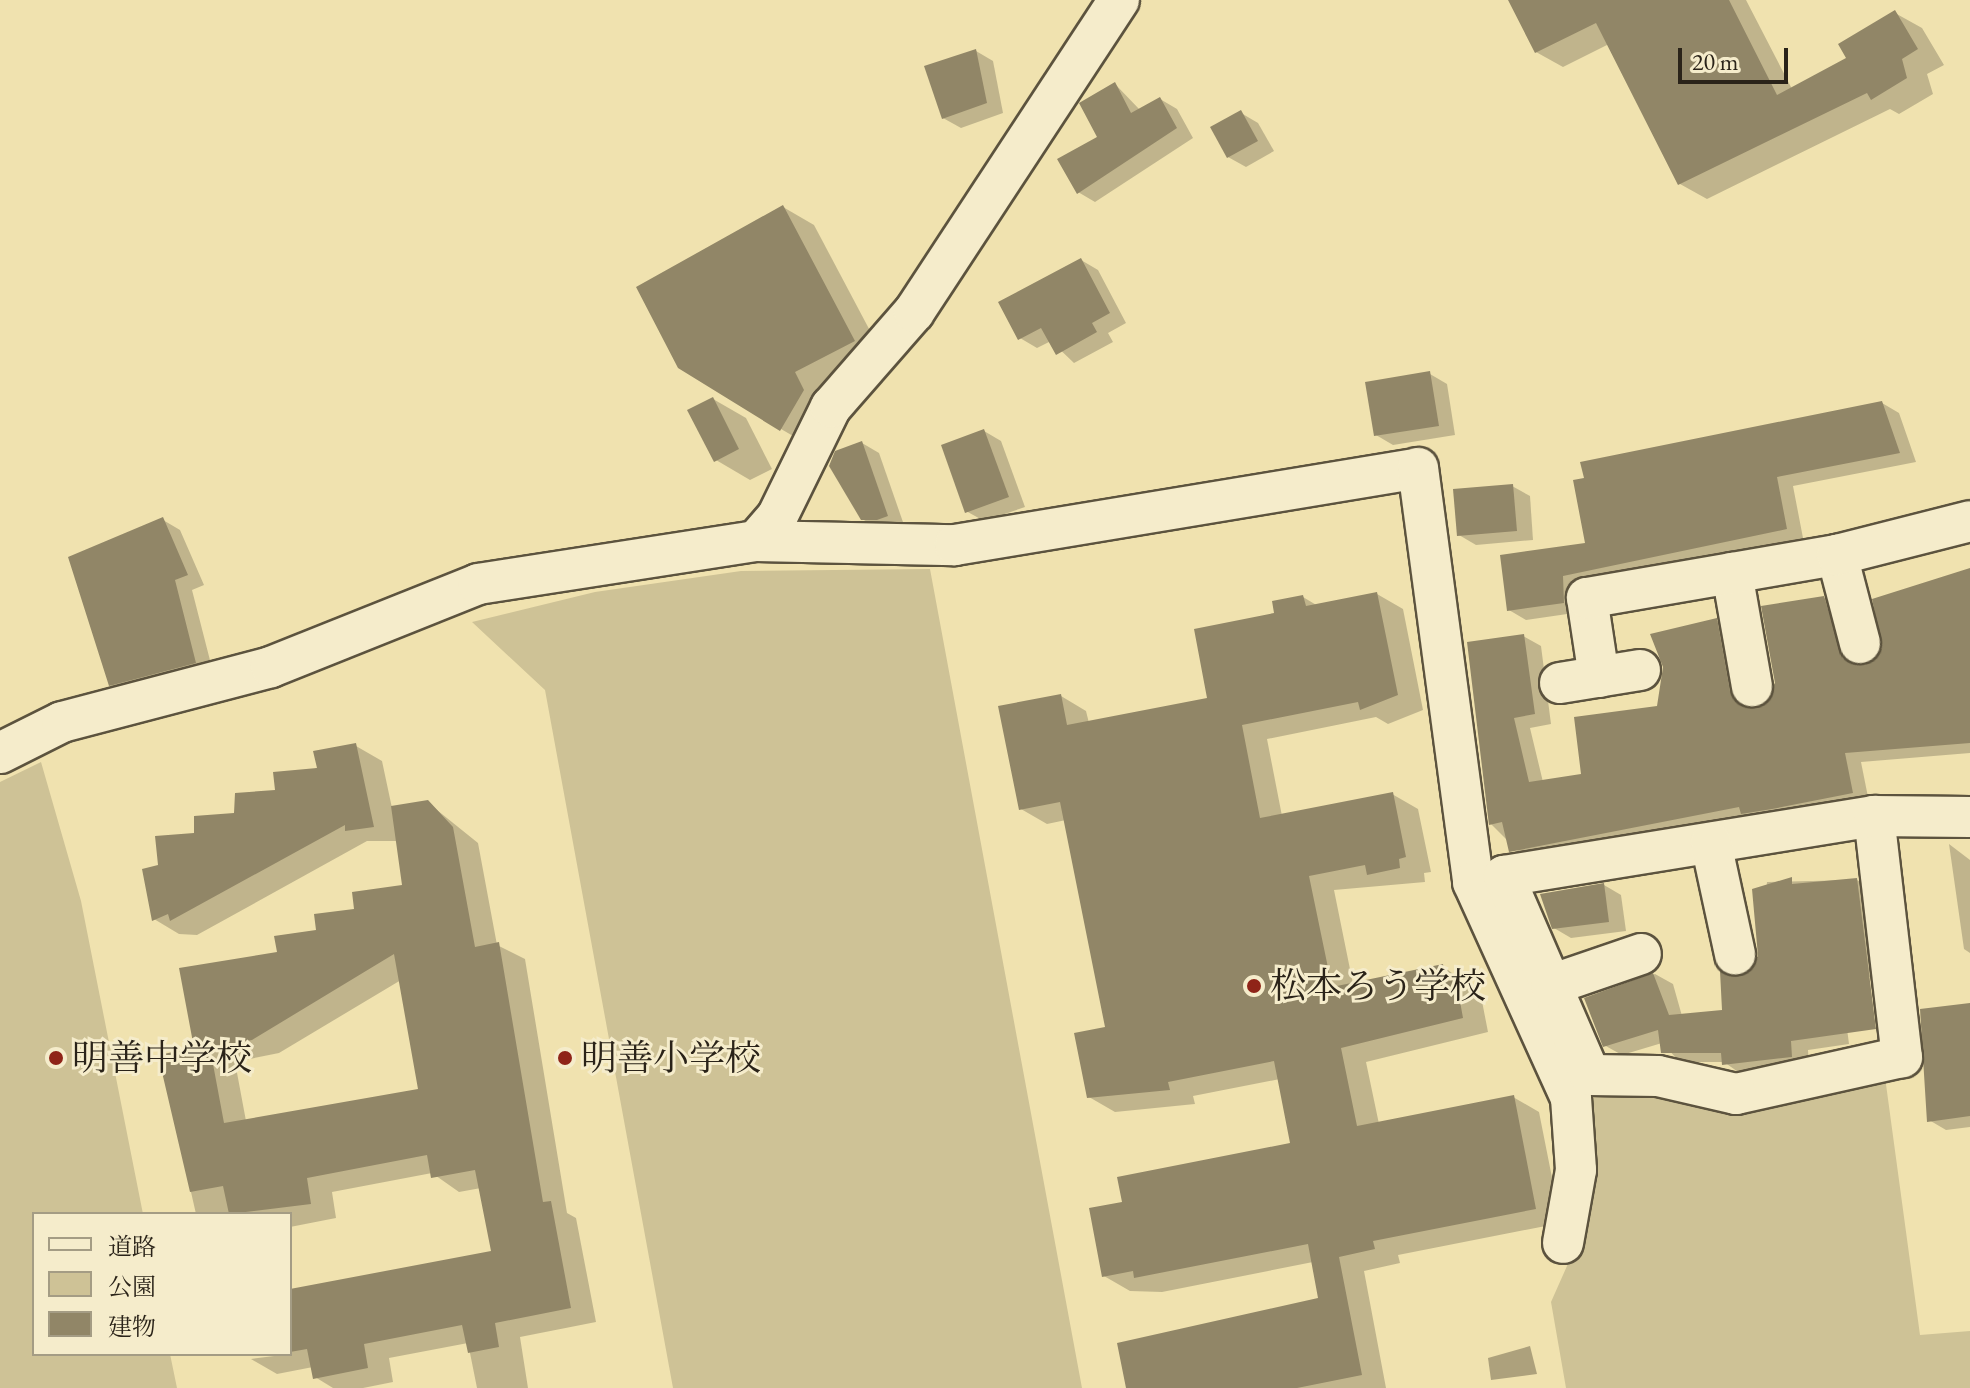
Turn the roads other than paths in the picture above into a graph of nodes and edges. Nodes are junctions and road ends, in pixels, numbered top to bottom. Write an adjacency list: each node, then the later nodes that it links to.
1 (1119, 0): 3 (street)
2 (1970, 521): 4 (street)
3 (756, 541): 11 (street); 18 (street)
4 (1837, 555): 5 (street); 6 (street)
5 (1732, 573): 8 (street); 10 (street)
6 (1860, 643)
7 (1640, 670): 8 (street)
8 (1599, 677): 9 (street)
9 (1560, 683)
10 (1752, 686)
11 (0, 753)
12 (1874, 816): 13 (street); 14 (street); 17 (street)
13 (1970, 817)
14 (1711, 843): 16 (street); 17 (street)
15 (1641, 954): 17 (street)
16 (1735, 954)
17 (1551, 985)
18 (1563, 1243)

